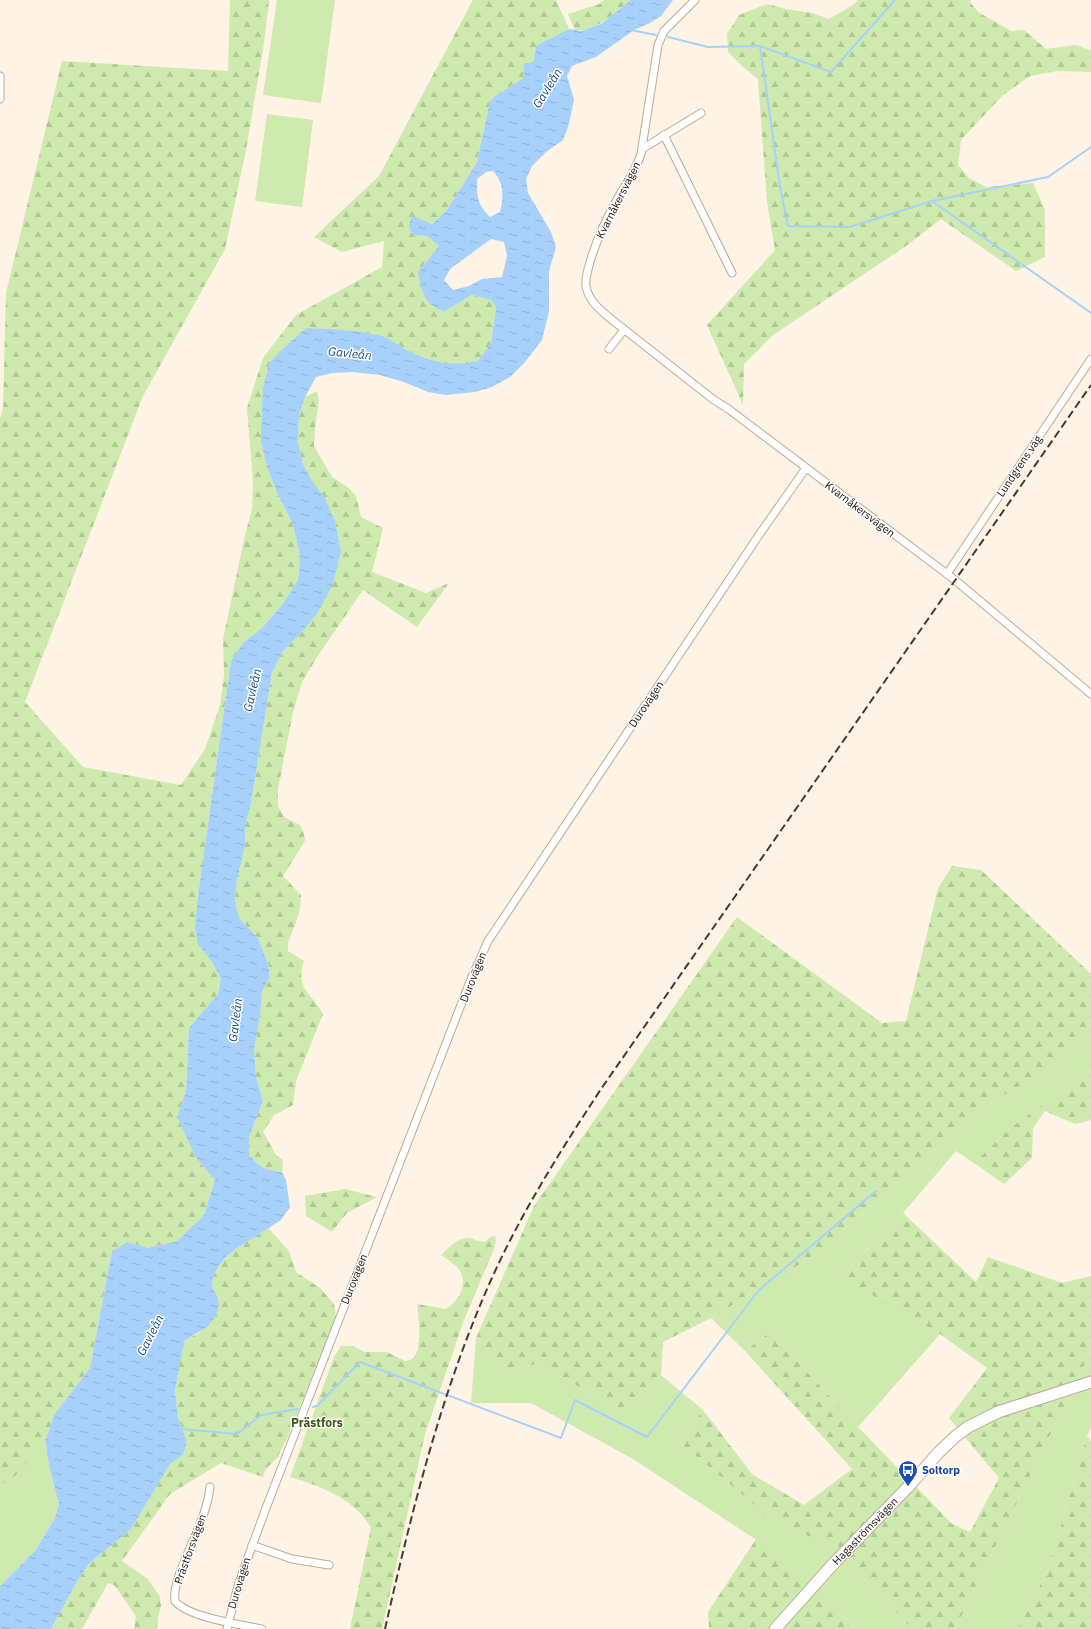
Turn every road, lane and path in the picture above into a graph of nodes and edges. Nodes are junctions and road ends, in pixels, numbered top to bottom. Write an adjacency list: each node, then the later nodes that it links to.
1 (695, 0): 6 (street, Kvarnåkersvägen)
2 (0, 76): 3 (street)
3 (0, 99)
4 (701, 113): 5 (street, Kvarnåkersvägen)
5 (664, 135): 6 (street, Kvarnåkersvägen); 7 (street)
6 (642, 149): 8 (street, Kvarnåkersvägen)
7 (732, 273)
8 (624, 330): 9 (street); 11 (street, Kvarnåkersvägen)
9 (608, 349)
10 (1091, 359): 12 (street, Lundgrens väg)
11 (806, 468): 12 (street, Kvarnåkersvägen); 16 (street, Durovägen)
12 (947, 574): 13 (street, Kvarnåkersvägen)
13 (1091, 694)
14 (1091, 1382): 20 (street, Hagaströmsvägen)
15 (210, 1487): 18 (street, Prästforsvägen)
16 (252, 1545): 17 (street, Durovägen); 18 (street, Durovägen)
17 (329, 1565)
18 (227, 1625): 19 (street, Durovägen)
19 (262, 1629)
20 (776, 1629)

